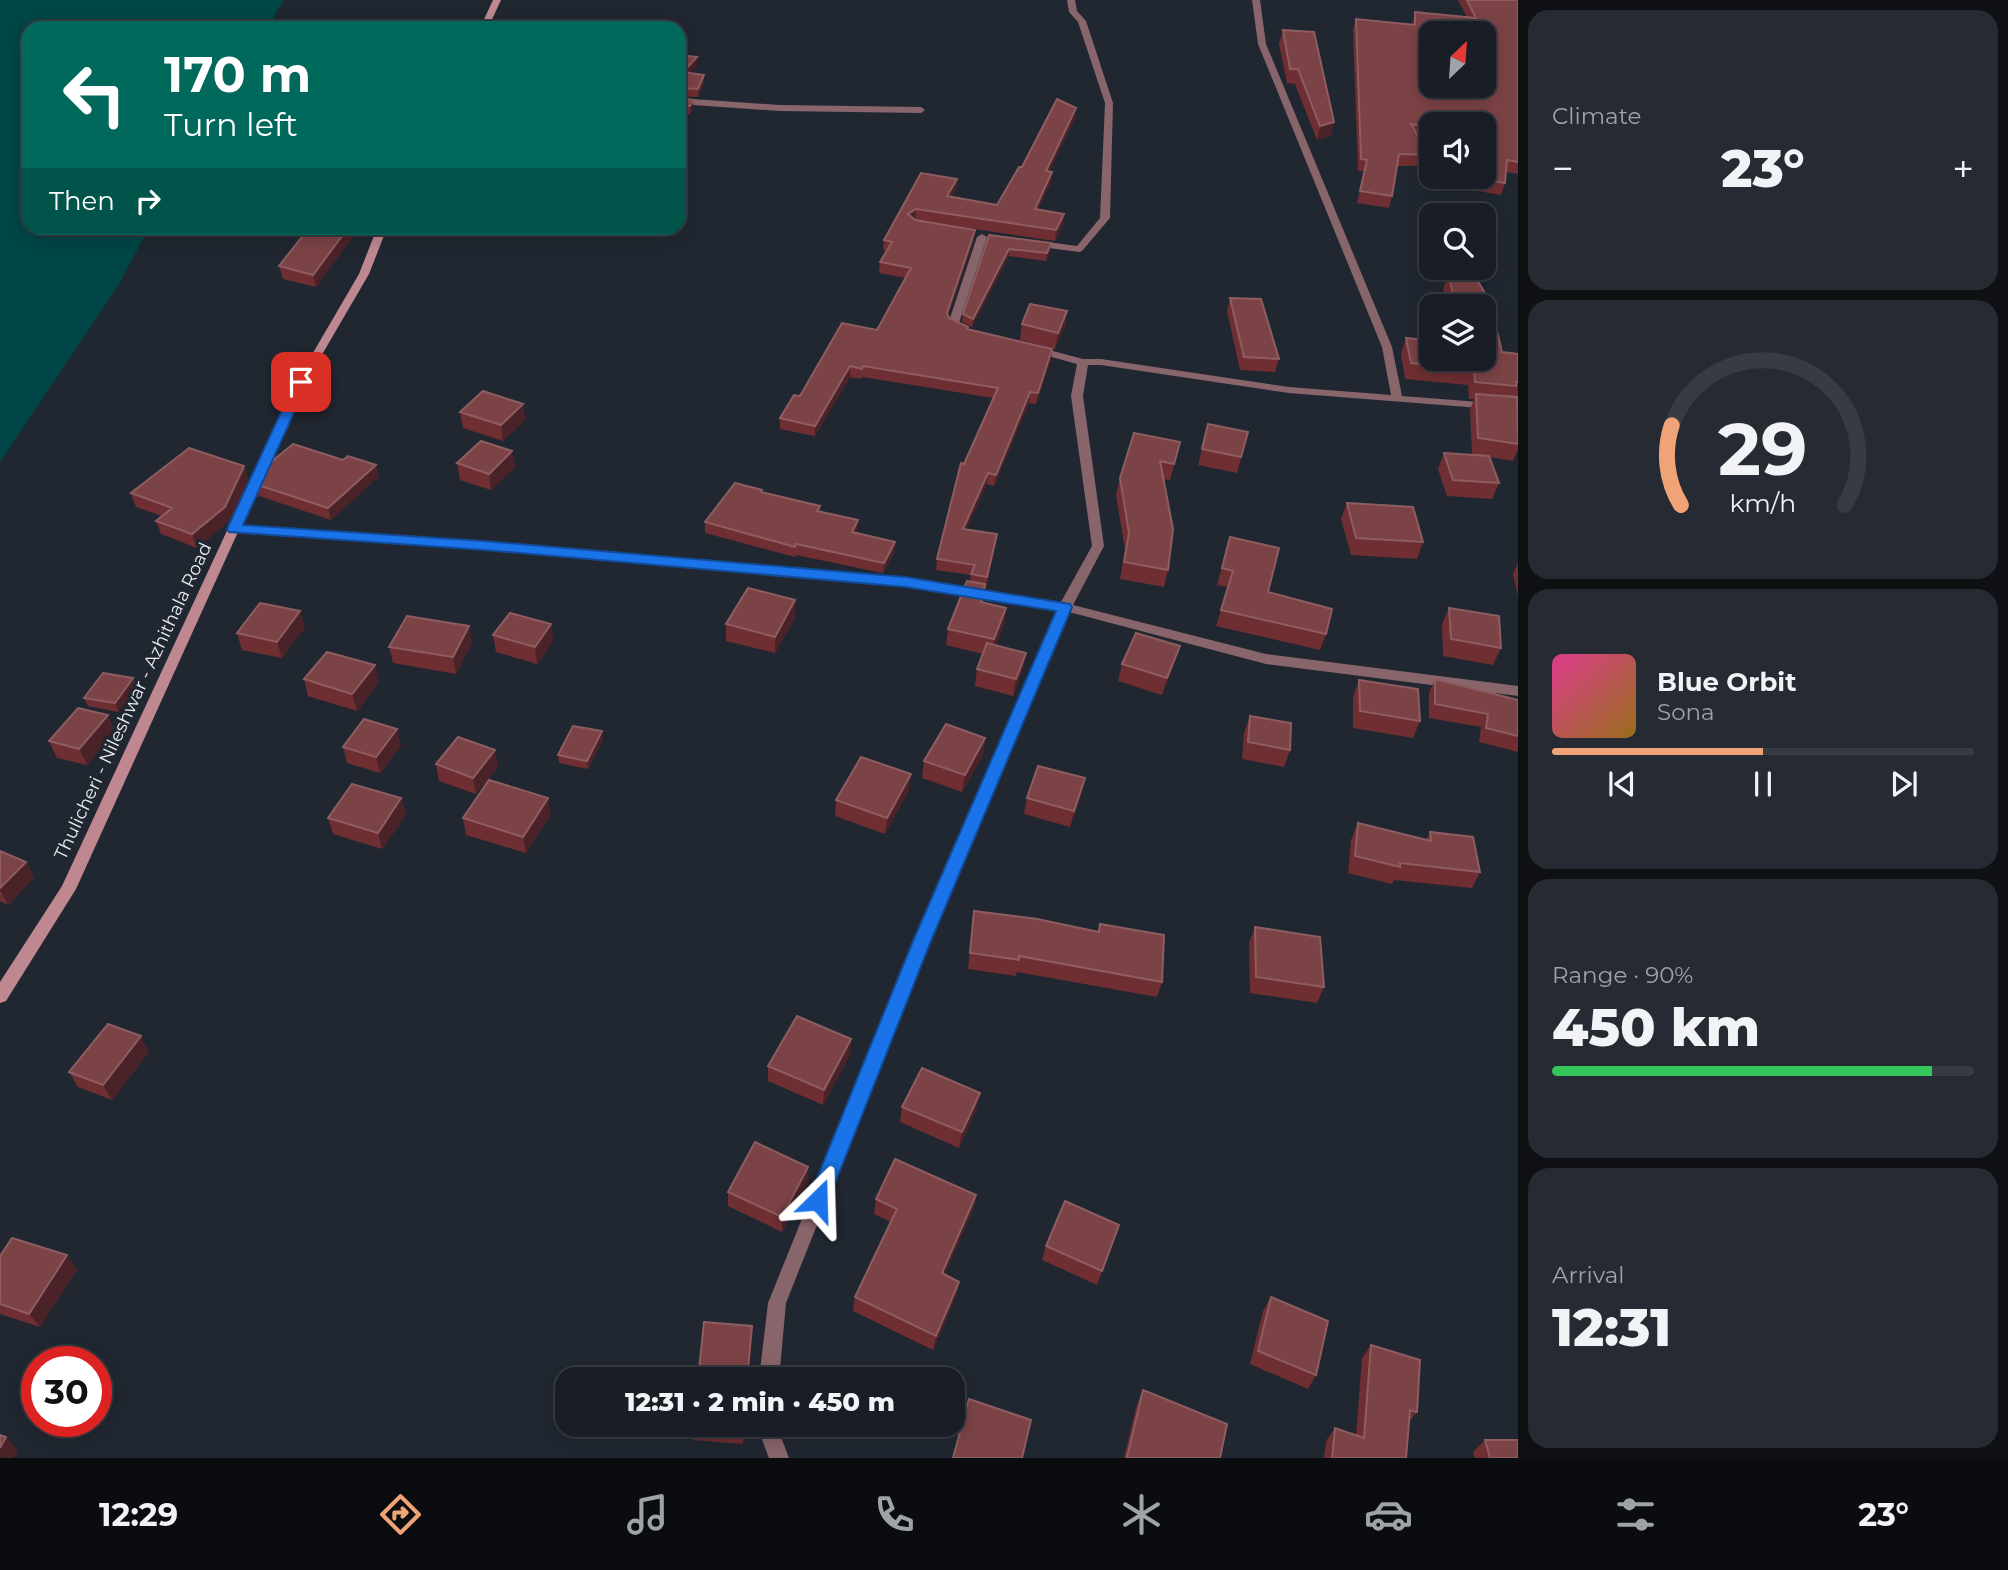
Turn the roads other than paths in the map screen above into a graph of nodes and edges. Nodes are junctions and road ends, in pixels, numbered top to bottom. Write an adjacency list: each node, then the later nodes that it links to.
1 (497, 0): 4 (main road)
2 (1071, 0): 9 (street)
3 (1256, 0): 13 (street)
4 (487, 21)
5 (686, 101): 6 (street)
6 (922, 110)
7 (379, 235): 15 (main road, Thulicheri - Nileshwar - Azhithala Road)
8 (984, 237): 10 (street)
9 (1018, 242)
10 (981, 336)
11 (1019, 346): 12 (street)
12 (1083, 362): 13 (street); 16 (street)
13 (1397, 398): 14 (street)
14 (1518, 408)
15 (234, 529): 16 (street); 18 (main road, Thulicheri - Nileshwar - Azhithala Road)
16 (1065, 607): 17 (street); 19 (street)
17 (1518, 691)
18 (0, 996)
19 (770, 1367)
20 (771, 1437): 21 (street)
21 (779, 1458)

